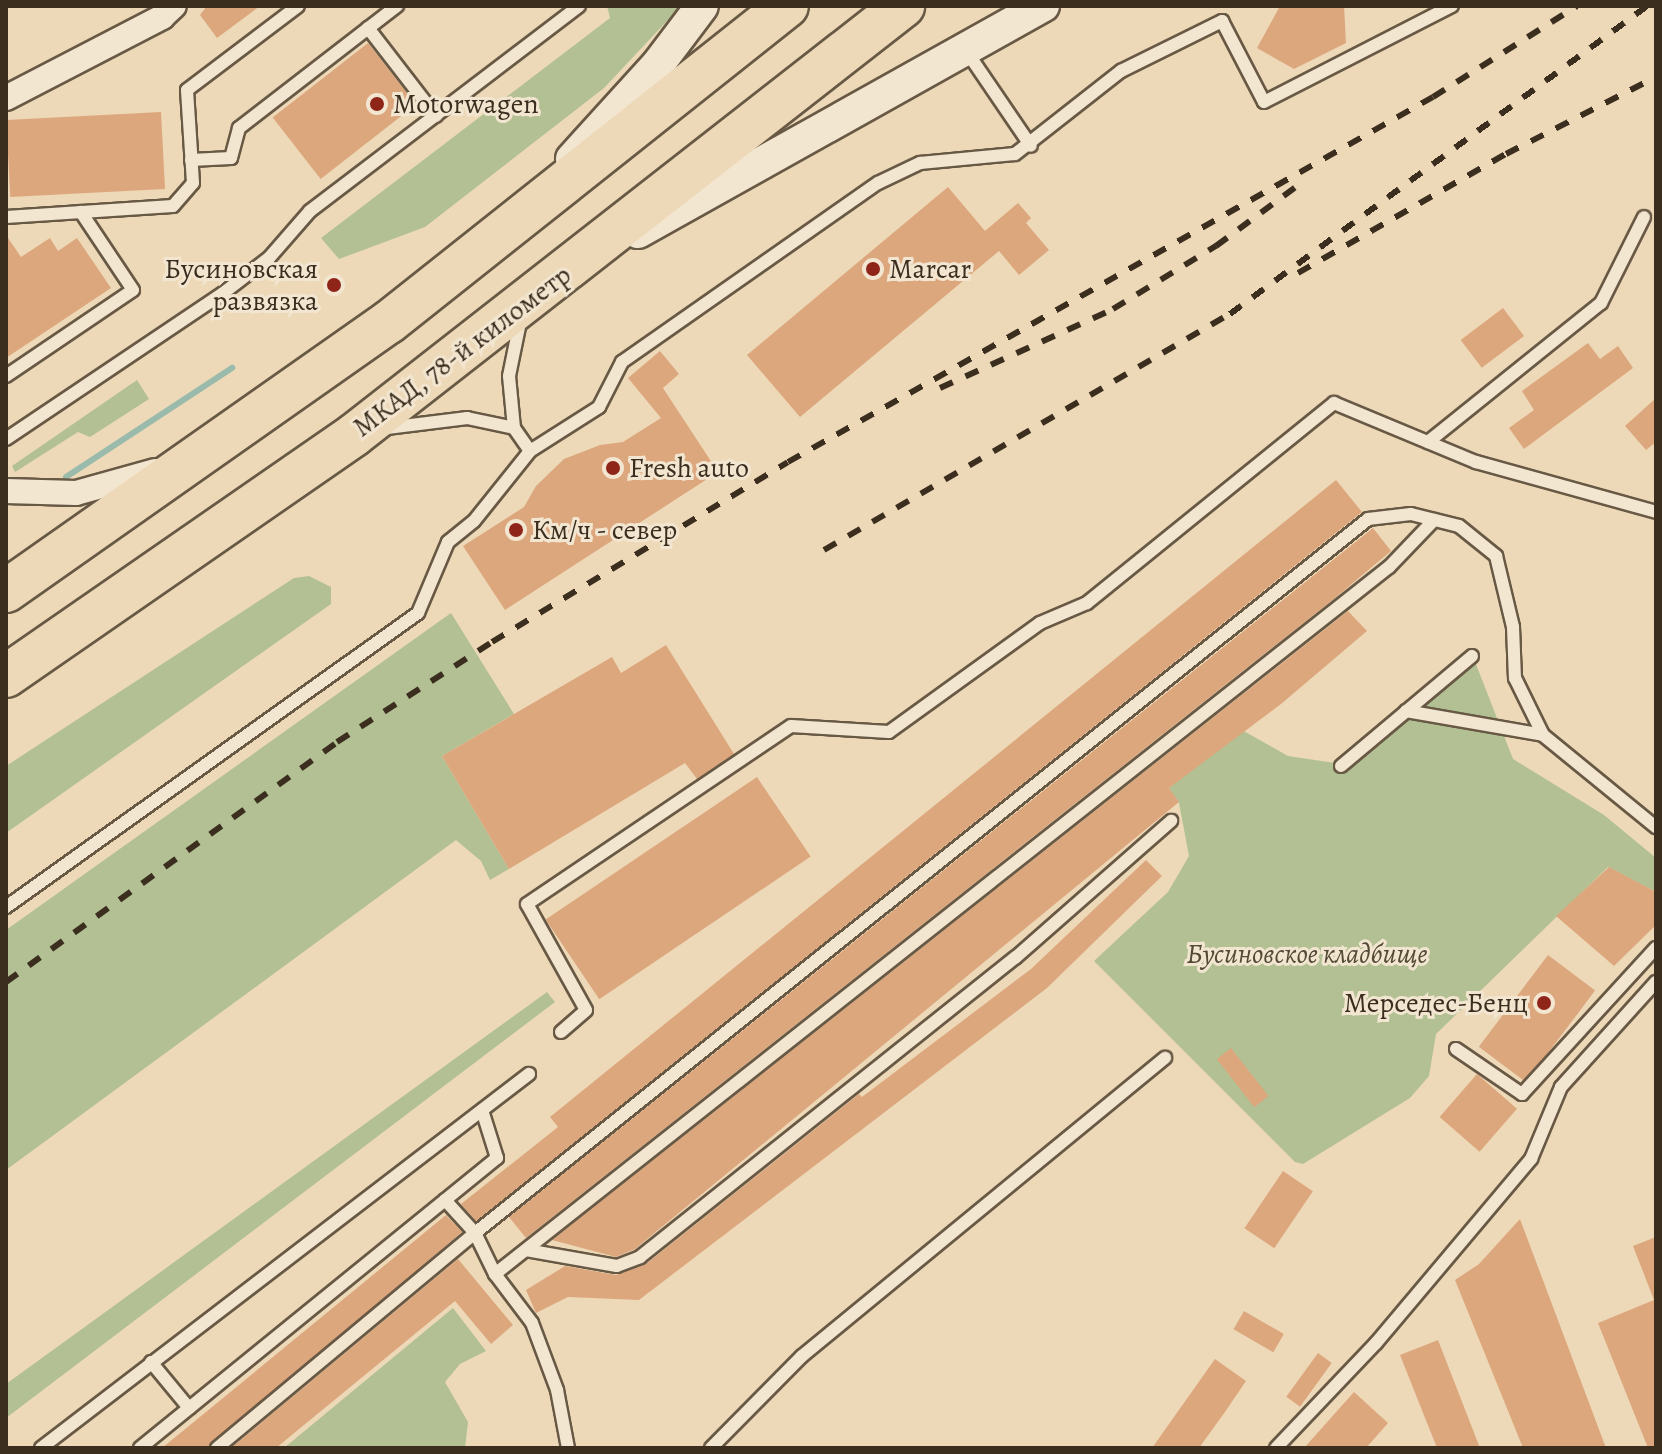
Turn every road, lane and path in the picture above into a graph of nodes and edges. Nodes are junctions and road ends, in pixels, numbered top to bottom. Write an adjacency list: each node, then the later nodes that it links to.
1 (174, 6): 10 (street)
2 (298, 6): 16 (lane)
3 (397, 6): 11 (lane)
4 (579, 6): 14 (lane)
5 (702, 6): 20 (main road)
6 (787, 6): 20 (highway)
7 (903, 6): 21 (highway, МКАД, 78-й километр)
8 (1043, 6): 12 (main road)
9 (1452, 6): 15 (lane)
10 (145, 15): 13 (street)
11 (368, 28): 14 (lane); 16 (lane)
12 (965, 48): 15 (lane); 21 (main road)
13 (6, 98)
14 (436, 116): 26 (lane)
15 (1031, 146): 29 (lane)
16 (191, 160): 17 (lane)
17 (81, 212): 18 (lane); 23 (lane)
18 (6, 217)
19 (1644, 217): 27 (lane)
20 (509, 228): 28 (highway)
21 (565, 273): 22 (highway, МКАД, 78-й километр)
22 (528, 302): 24 (lane); 25 (highway, МКАД, 78-й километр)
23 (6, 376)
24 (514, 428): 25 (lane); 29 (lane)
25 (354, 435): 35 (highway, МКАД, 78-й километр)
26 (6, 439)
27 (1428, 442): 31 (lane); 44 (lane)
28 (210, 451): 30 (street); 33 (highway)
29 (530, 451): 41 (lane)
30 (6, 491)
31 (1656, 512)
32 (1434, 520): 37 (lane); 50 (lane); 51 (lane)
33 (6, 591)
34 (1472, 656): 36 (lane)
35 (6, 676)
36 (1406, 711): 37 (lane); 38 (lane)
37 (1543, 735): 40 (lane)
38 (1341, 766)
39 (1171, 821): 51 (lane)
40 (1656, 827)
41 (6, 907)
42 (1656, 948): 45 (lane)
43 (1656, 982): 60 (lane)
44 (561, 1032)
45 (1456, 1049)
46 (1165, 1058): 59 (lane)
47 (529, 1074): 48 (lane)
48 (482, 1110): 49 (lane); 53 (lane)
49 (445, 1200): 50 (lane); 54 (lane)
50 (475, 1233): 52 (lane); 57 (lane)
51 (526, 1250): 52 (lane)
52 (495, 1274): 58 (lane)
53 (151, 1362): 54 (lane); 55 (lane)
54 (189, 1408): 56 (lane)
55 (41, 1448)
56 (140, 1448)
57 (217, 1448)
58 (568, 1448)
59 (711, 1448)
60 (1276, 1448)

